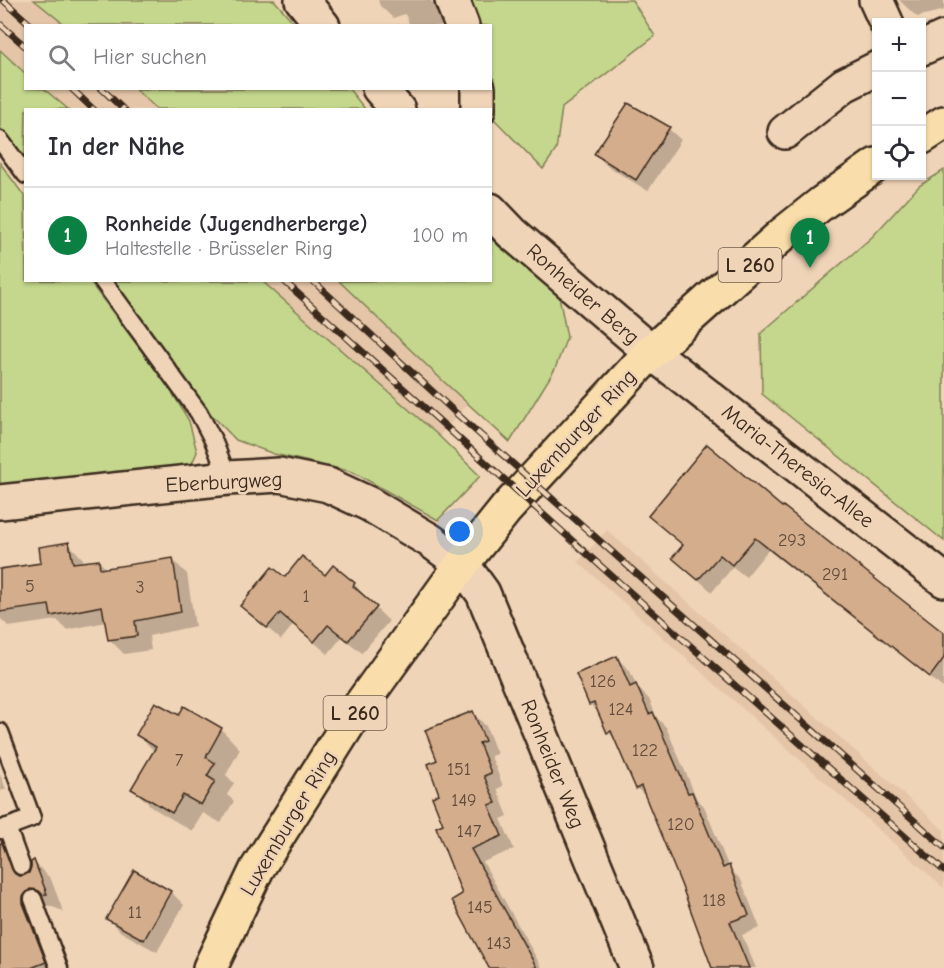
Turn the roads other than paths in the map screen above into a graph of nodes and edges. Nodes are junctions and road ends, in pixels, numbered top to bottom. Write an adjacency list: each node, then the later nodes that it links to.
1 (452, 0): 4 (street)
2 (876, 0): 3 (street)
3 (884, 18)
4 (461, 24)
5 (944, 38): 6 (street)
6 (926, 46)
7 (872, 71): 13 (street)
8 (381, 90): 10 (street)
9 (478, 90): 11 (street)
10 (396, 108)
11 (478, 108)
12 (944, 123): 14 (main road)
13 (785, 132)
14 (926, 134)
15 (0, 140): 17 (lane)
16 (872, 168): 20 (main road, L 260)
17 (24, 172)
18 (492, 212): 20 (street, Ronheider Berg)
19 (103, 282): 21 (lane)
20 (651, 352): 23 (main road, Luxemburger Ring / L 260); 24 (street, Maria-Theresia-Allee)
21 (228, 478): 22 (street, Eberburgweg); 23 (street, Eberburgweg)
22 (0, 501)
23 (462, 564): 30 (main road, Luxemburger Ring / L 260); 31 (street, Ronheider Weg)
24 (944, 580)
25 (0, 732): 26 (lane)
26 (3, 829): 27 (lane)
27 (21, 866)
28 (33, 899): 29 (lane)
29 (59, 968)
30 (210, 968)
31 (637, 968)

